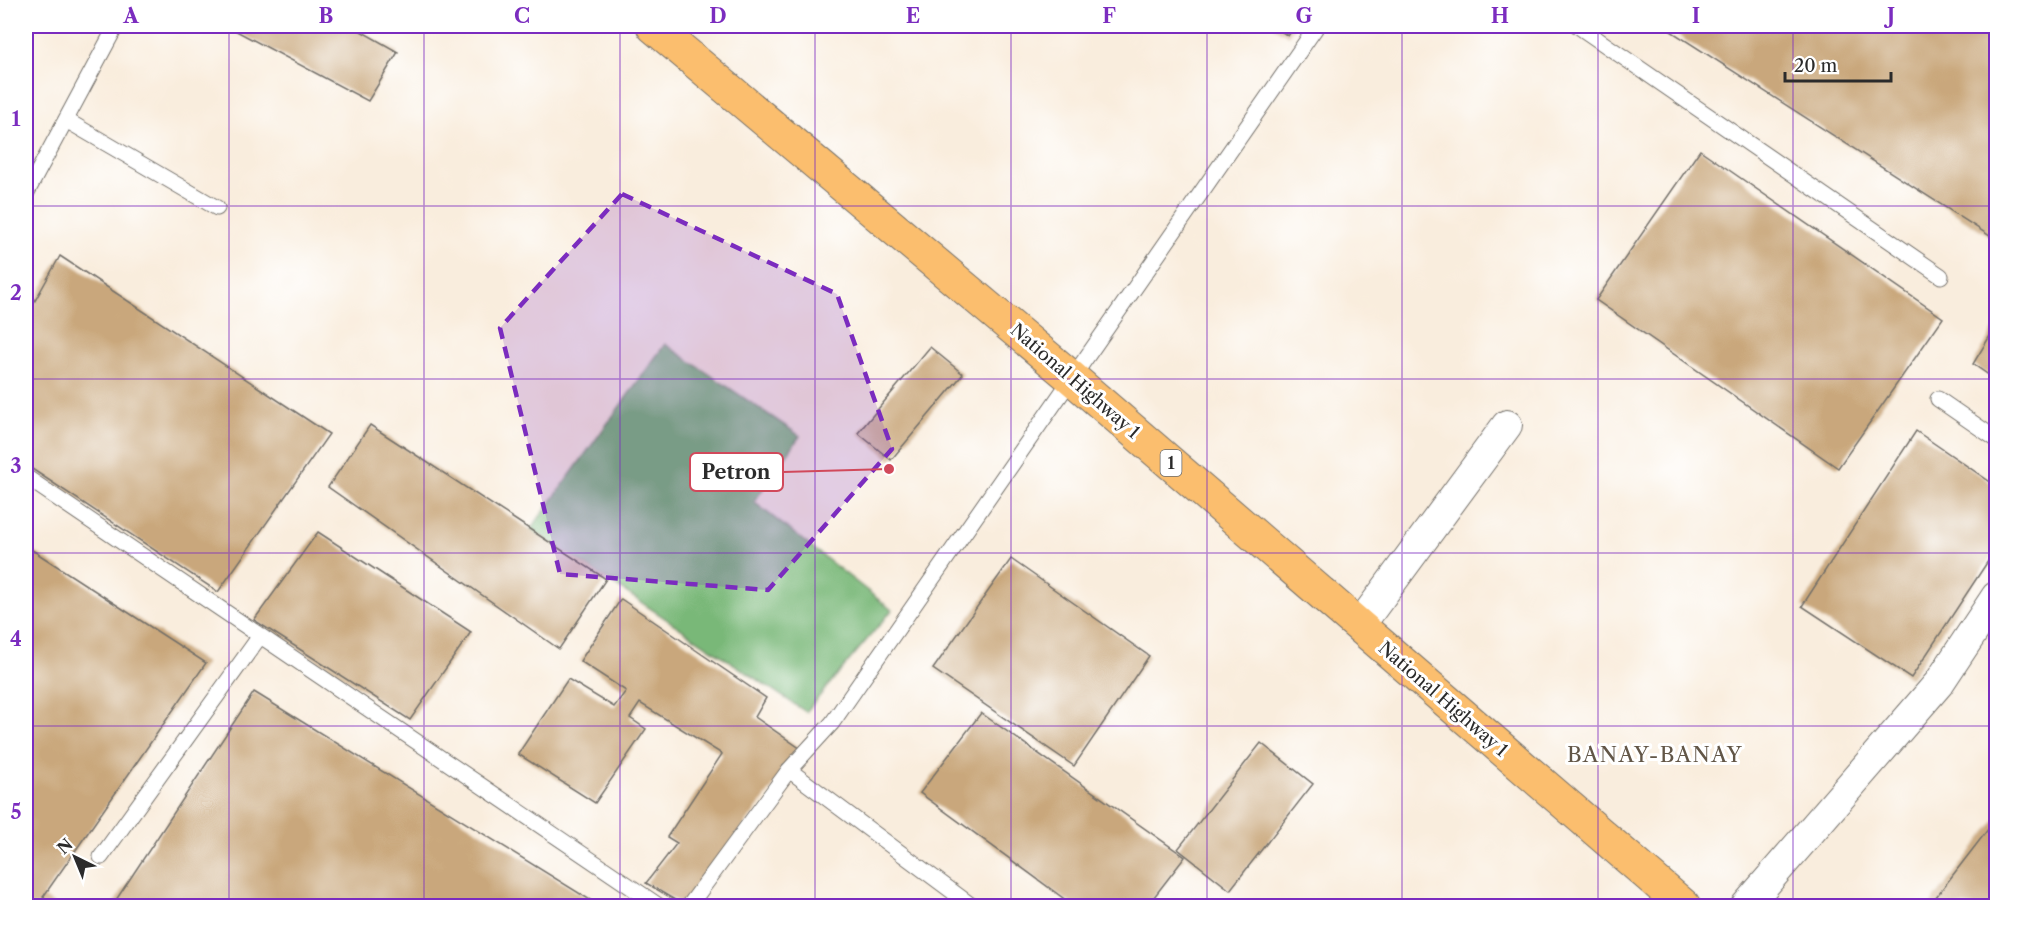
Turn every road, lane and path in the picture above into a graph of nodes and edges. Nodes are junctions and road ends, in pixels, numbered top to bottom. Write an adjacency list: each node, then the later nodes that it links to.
1 (116, 26): 5 (lane)
2 (653, 26): 9 (highway, National Highway 1 / 1)
3 (1317, 26): 9 (lane)
4 (1578, 26): 8 (lane)
5 (66, 120): 6 (lane); 7 (lane)
6 (26, 194)
7 (217, 208)
8 (1941, 276)
9 (1072, 378): 15 (highway, National Highway 1 / 1); 17 (lane)
10 (1938, 399): 12 (lane)
11 (1507, 425): 15 (street)
12 (1996, 439)
13 (26, 477): 16 (lane)
14 (1996, 597): 23 (street)
15 (1359, 626): 22 (highway, National Highway 1 / 1)
16 (260, 636): 18 (lane); 19 (lane)
17 (789, 770): 20 (lane); 21 (lane)
18 (101, 857)
19 (659, 906)
20 (689, 906)
21 (972, 906)
22 (1684, 906)
23 (1746, 906)

